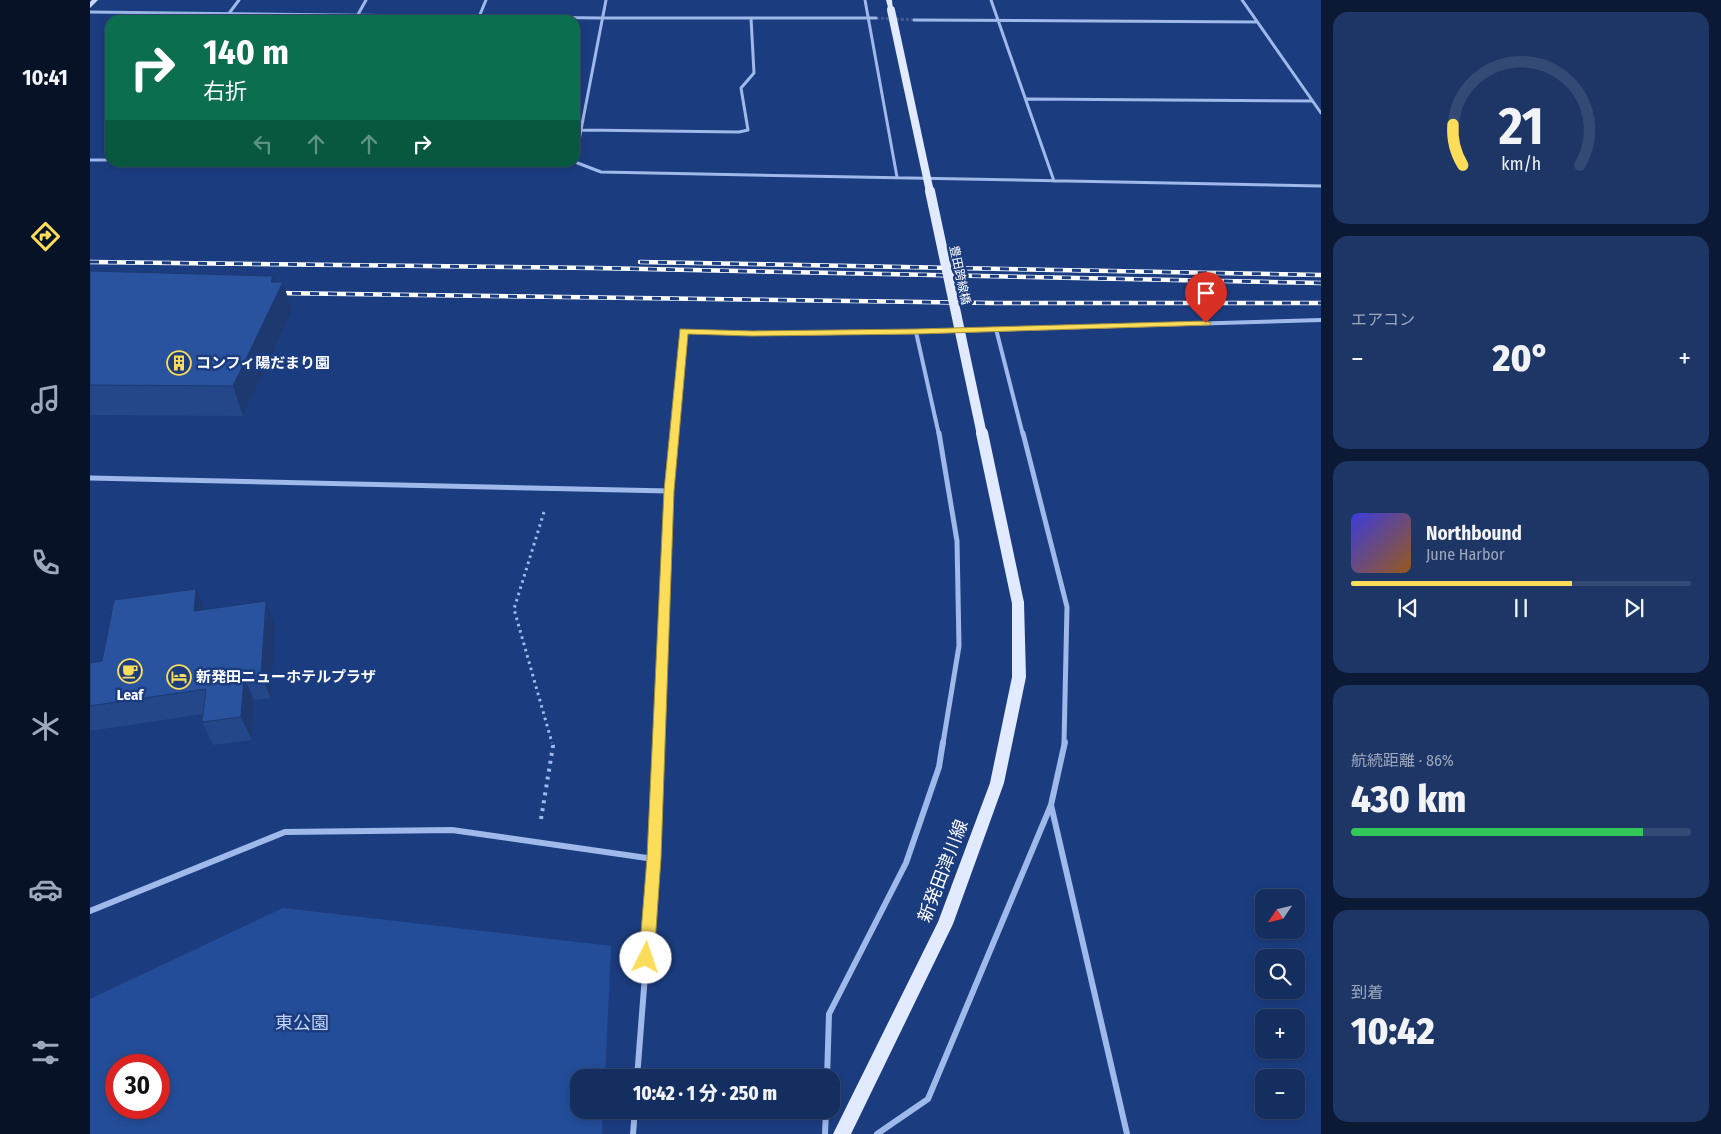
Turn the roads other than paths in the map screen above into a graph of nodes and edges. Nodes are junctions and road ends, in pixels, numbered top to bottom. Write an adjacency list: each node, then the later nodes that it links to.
1 (95, 0): 10 (street)
2 (239, 0): 12 (street)
3 (366, 0): 13 (street)
4 (486, 0): 14 (street)
5 (606, 0): 16 (street)
6 (866, 0): 18 (street)
7 (991, 0): 21 (street)
8 (1242, 0): 22 (street)
9 (890, 5): 39 (main road, 豊田跨線橋, bridge)
10 (90, 6)
11 (90, 12): 12 (street)
12 (226, 15)
13 (358, 15)
14 (480, 15)
15 (580, 18): 16 (street)
16 (602, 18): 17 (street); 26 (street)
17 (751, 18): 18 (street); 26 (street)
18 (867, 18): 19 (street); 31 (street)
19 (876, 18)
20 (914, 20): 21 (street)
21 (998, 20): 22 (street); 23 (street)
22 (1258, 22): 24 (street)
23 (1027, 99): 24 (street); 32 (street)
24 (1312, 101): 25 (street)
25 (1321, 113)
26 (581, 130): 27 (street)
27 (580, 135)
28 (90, 160): 29 (street)
29 (105, 160)
30 (580, 164): 31 (street)
31 (897, 177): 32 (street)
32 (1054, 181): 33 (street)
33 (1321, 186)
34 (1321, 320): 35 (street)
35 (996, 329): 36 (street); 40 (street)
36 (916, 332): 38 (street); 44 (street)
37 (90, 478): 38 (street)
38 (669, 491): 41 (street)
39 (1018, 603): 49 (main road, 新発田津川線)
40 (1051, 805): 50 (street); 51 (street)
41 (654, 858): 42 (street); 43 (street)
42 (90, 911)
43 (638, 1069)
44 (827, 1069)
45 (634, 1119): 47 (street)
46 (826, 1119): 48 (street)
47 (633, 1134)
48 (825, 1134)
49 (842, 1134)
50 (877, 1134)
51 (1127, 1134)

